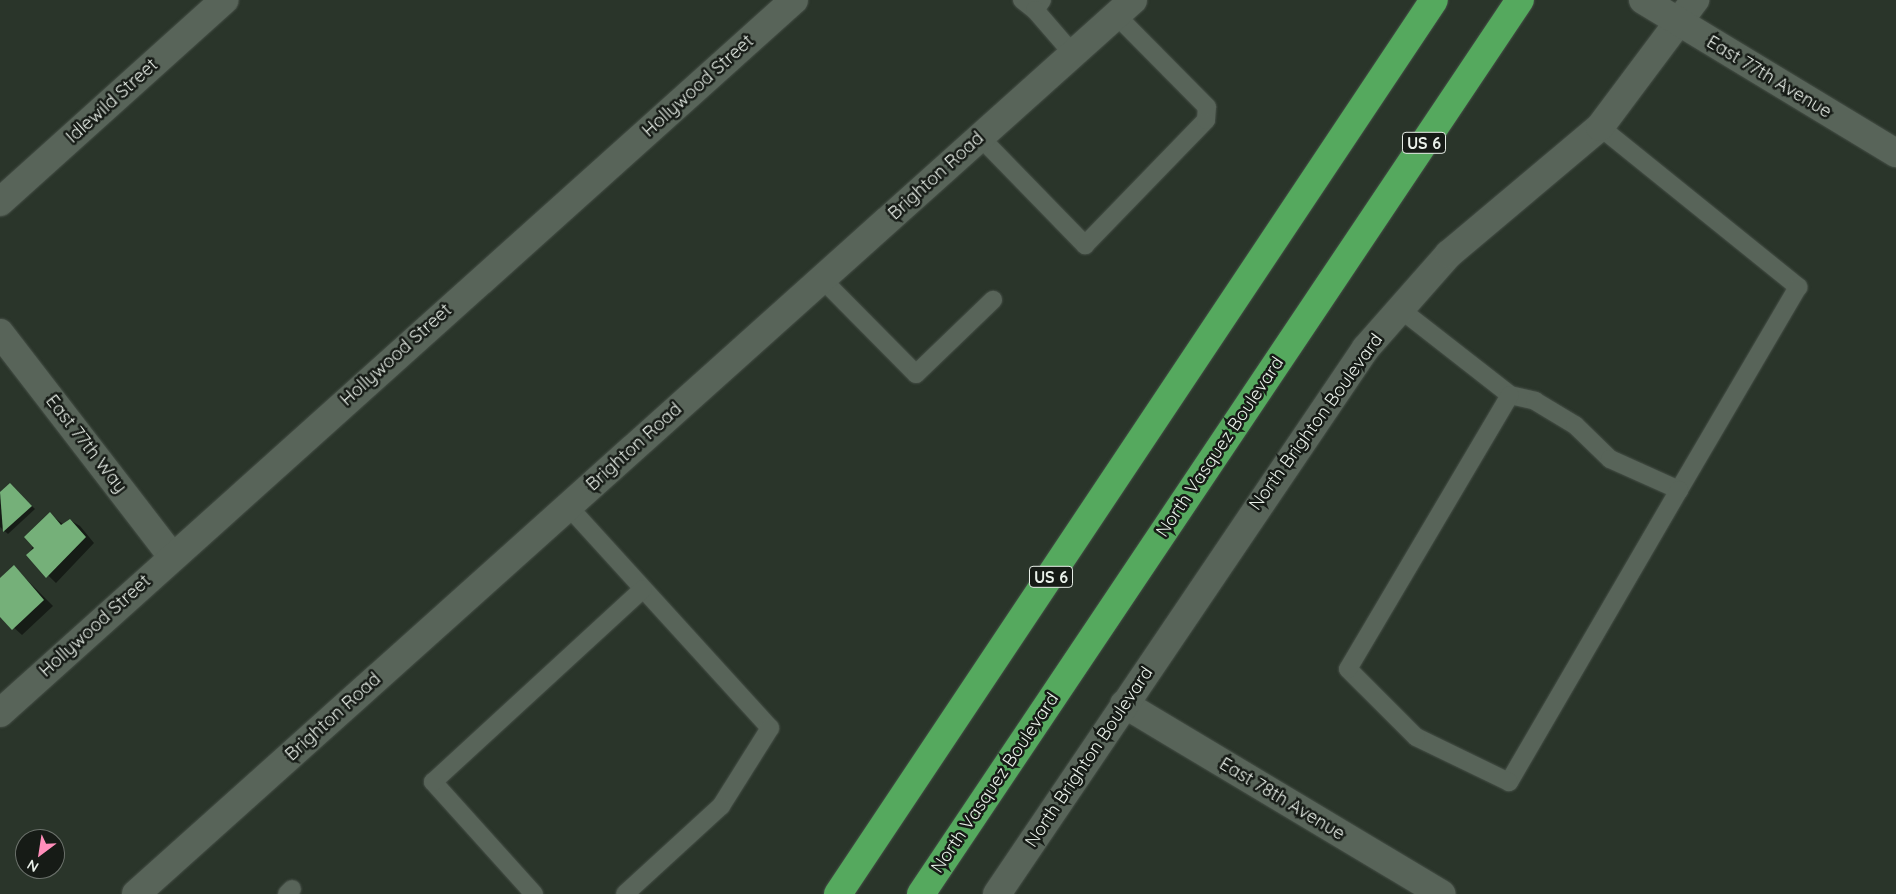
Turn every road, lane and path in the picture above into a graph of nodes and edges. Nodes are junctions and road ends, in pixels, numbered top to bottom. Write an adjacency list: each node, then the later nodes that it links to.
1 (224, 0): 14 (street, Idlewild Street)
2 (794, 0): 22 (street, Hollywood Street)
3 (1434, 0): 29 (highway, US 6)
4 (1520, 0): 30 (highway, North Vasquez Boulevard / US 6)
5 (1643, 0): 9 (street, East 77th Avenue)
6 (1695, 0): 9 (street, North Brighton Boulevard)
7 (1033, 3): 10 (lane)
8 (1125, 8): 10 (street, Brighton Road); 12 (lane)
9 (1680, 23): 11 (street, North Brighton Boulevard); 13 (street, East 77th Avenue)
10 (1073, 54): 12 (street, Brighton Road)
11 (1600, 127): 17 (street, North Brighton Boulevard); 20 (lane)
12 (980, 136): 15 (street, Brighton Road)
13 (1896, 153)
14 (0, 202)
15 (821, 278): 16 (lane); 21 (street, Brighton Road)
16 (993, 300)
17 (1400, 309): 19 (lane); 24 (street, North Brighton Boulevard)
18 (0, 333): 22 (street, East 77th Way)
19 (1510, 395): 20 (lane); 20 (lane)
20 (1679, 490)
21 (568, 506): 23 (lane); 26 (street, Brighton Road)
22 (172, 556): 25 (street, Hollywood Street)
23 (643, 589): 27 (lane); 28 (lane)
24 (1124, 704): 31 (street, North Brighton Boulevard); 32 (street, East 78th Avenue)
25 (0, 713)
26 (136, 894)
27 (534, 894)
28 (625, 894)
29 (838, 894)
30 (921, 894)
31 (997, 894)
32 (1441, 894)

